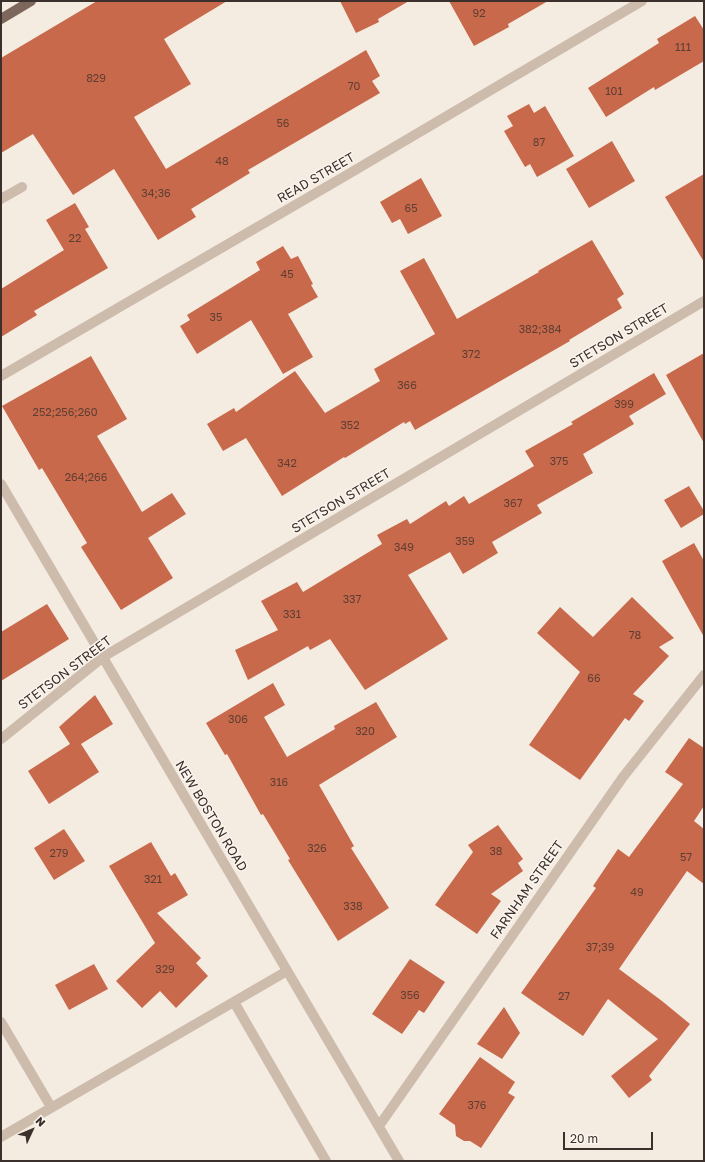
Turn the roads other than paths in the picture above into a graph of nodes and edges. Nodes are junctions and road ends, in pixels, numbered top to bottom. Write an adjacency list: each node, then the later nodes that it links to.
1 (31, 1): 3 (main road)
2 (642, 1): 7 (street, READ STREET)
3 (1, 19)
4 (22, 187): 5 (street)
5 (1, 199)
6 (704, 301): 9 (street, STETSON STREET)
7 (1, 376)
8 (1, 484): 9 (street, NEW BOSTON ROAD)
9 (102, 657): 11 (street, STETSON STREET); 12 (street, NEW BOSTON ROAD)
10 (704, 675): 16 (street, FARNHAM STREET)
11 (1, 739)
12 (287, 971): 13 (street); 16 (street, NEW BOSTON ROAD)
13 (234, 1002): 15 (street); 18 (street)
14 (1, 1022): 15 (street)
15 (51, 1107): 17 (street)
16 (379, 1126): 19 (street, NEW BOSTON ROAD)
17 (1, 1137)
18 (326, 1161)
19 (399, 1161)

